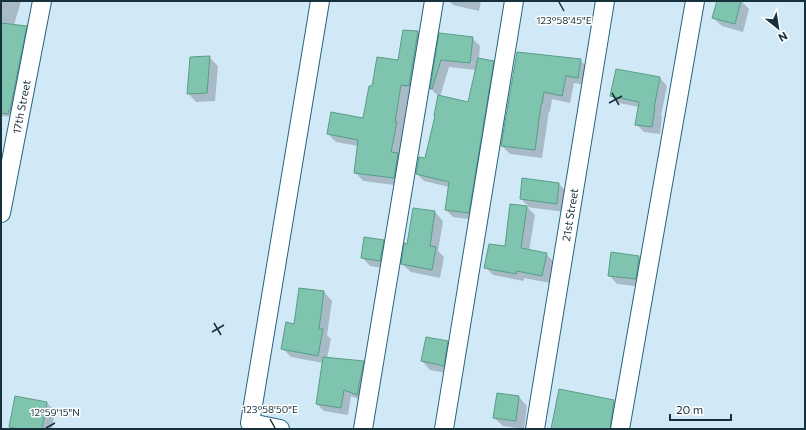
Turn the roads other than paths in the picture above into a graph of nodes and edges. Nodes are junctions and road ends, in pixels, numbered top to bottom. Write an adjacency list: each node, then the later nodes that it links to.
1 (42, 1): 7 (street, 17th Street)
2 (320, 1): 8 (street)
3 (434, 1): 9 (street)
4 (514, 1): 10 (street)
5 (605, 1): 11 (street, 21st Street)
6 (695, 1): 12 (street)
7 (1, 213)
8 (280, 429)
9 (363, 429)
10 (444, 429)
11 (535, 429)
12 (620, 429)

